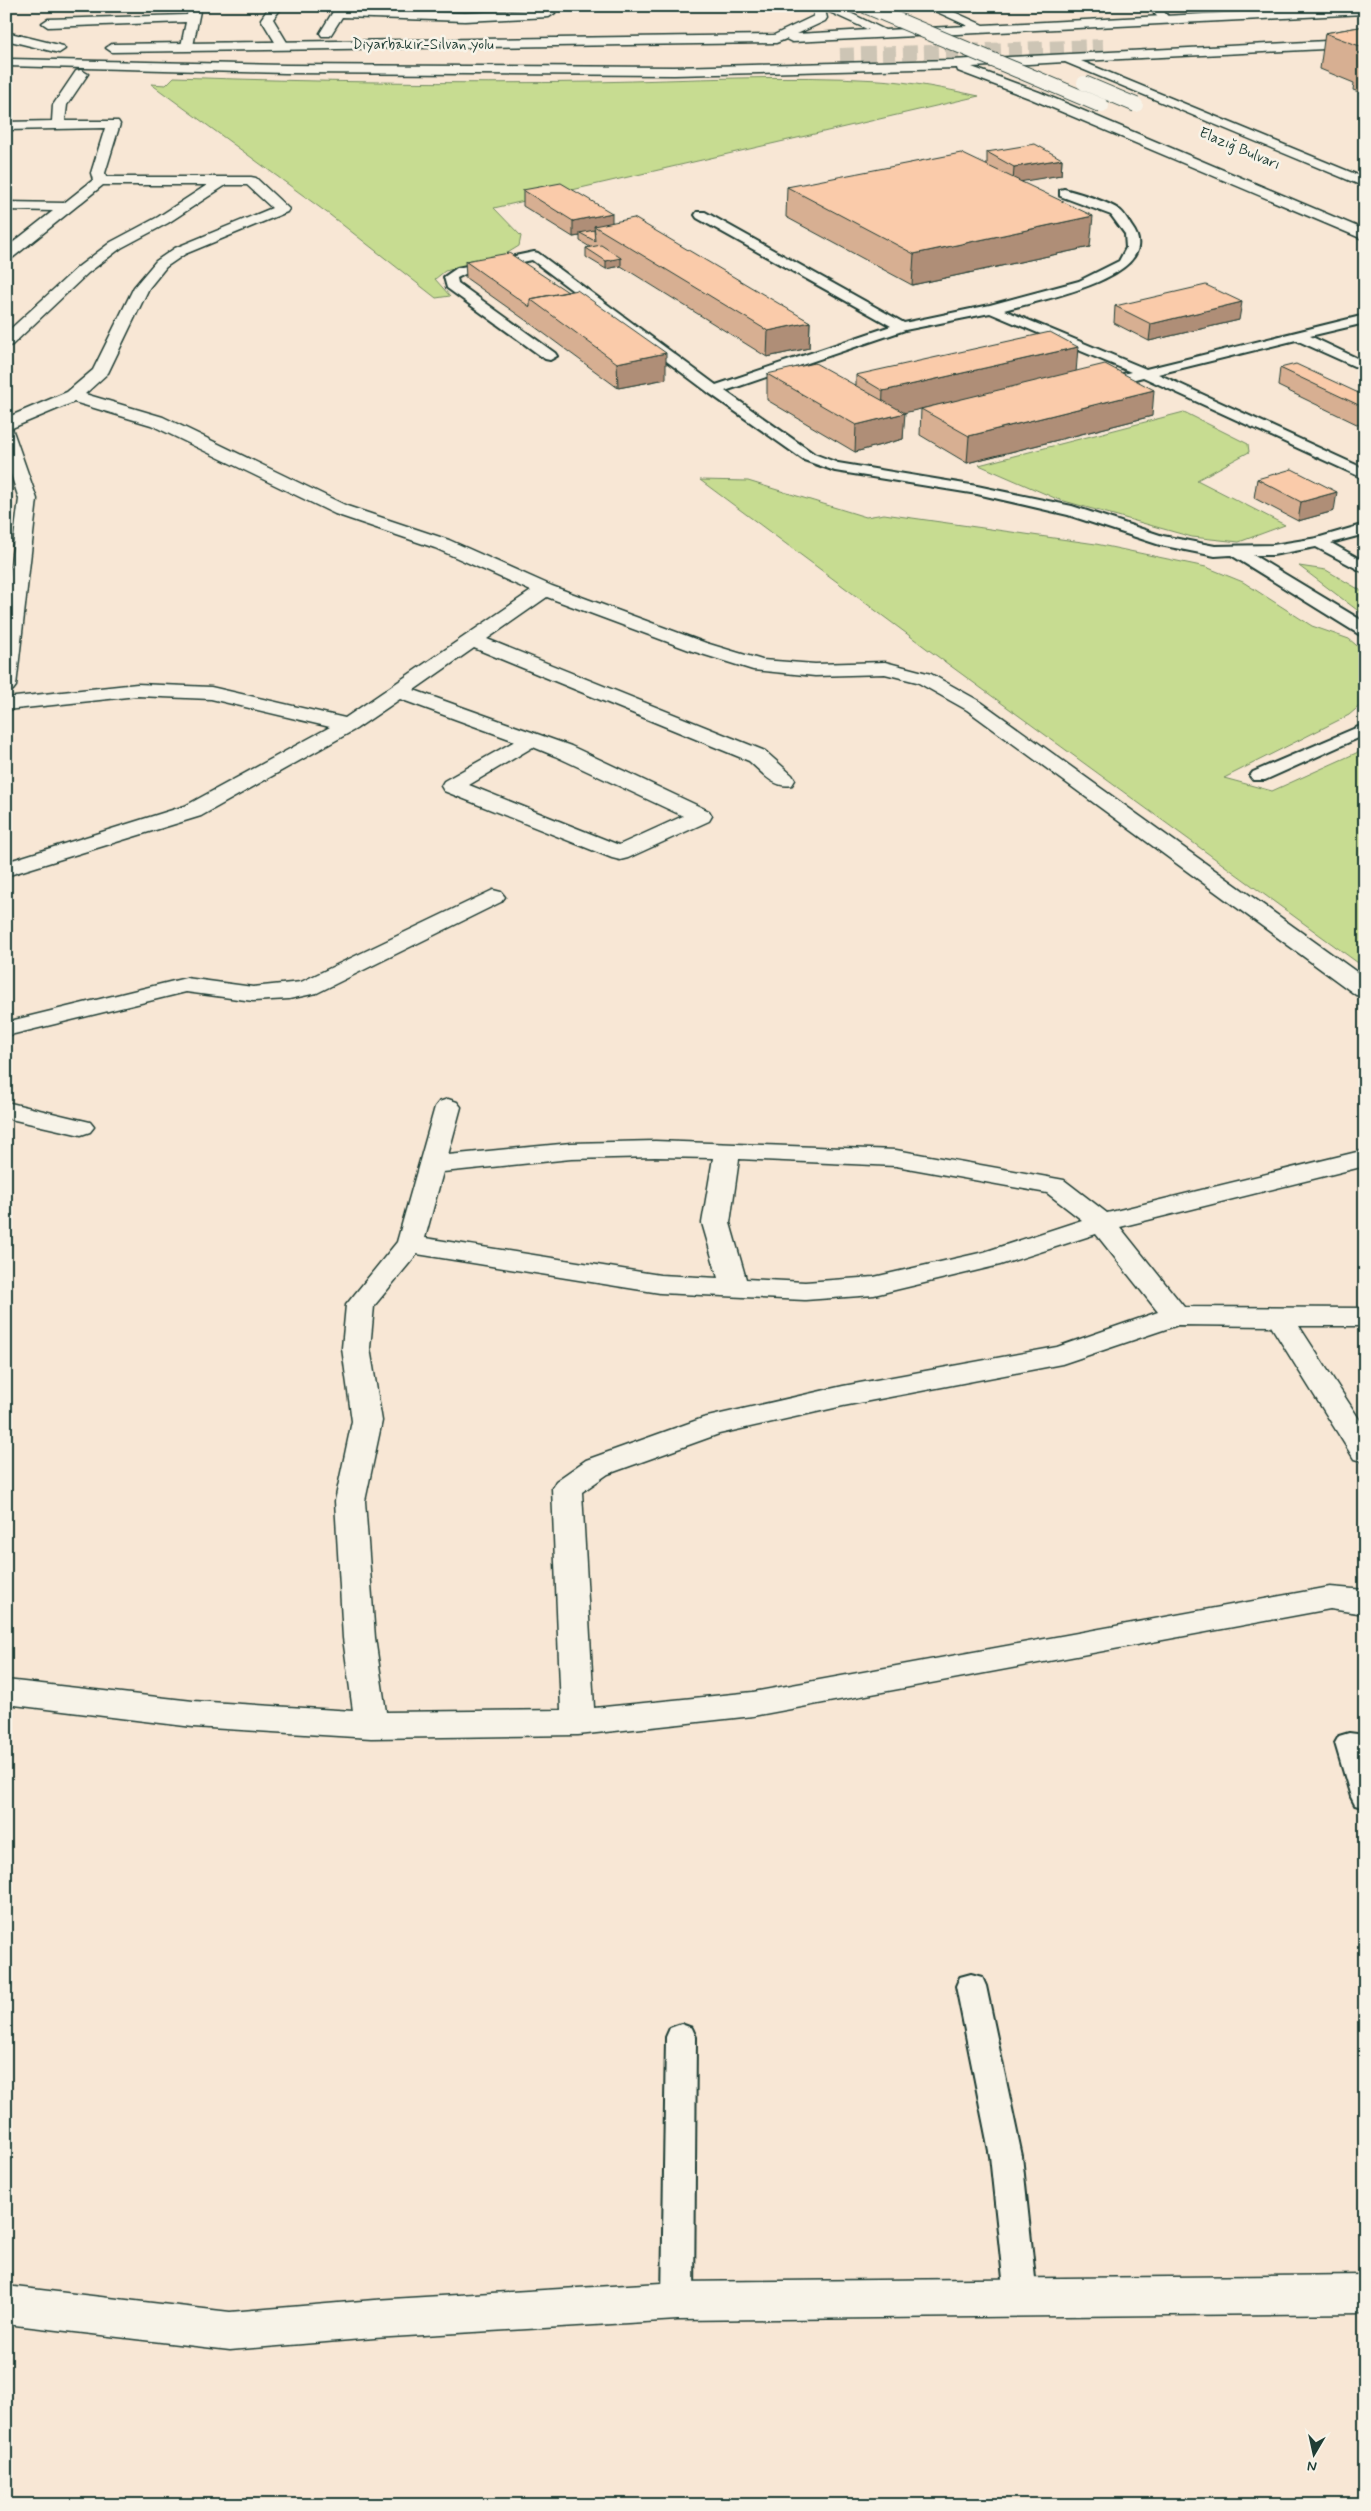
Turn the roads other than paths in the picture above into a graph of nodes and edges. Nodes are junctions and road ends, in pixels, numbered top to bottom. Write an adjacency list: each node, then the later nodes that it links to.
1 (95, 6): 18 (main road)
2 (277, 6): 33 (main road)
3 (407, 6): 15 (main road)
4 (818, 6): 29 (main road)
5 (826, 6): 24 (main road)
6 (865, 6): 54 (main road, bridge)
7 (948, 6): 13 (main road)
8 (1153, 6): 17 (lane)
9 (52, 10): 20 (main road)
10 (925, 10): 27 (main road)
11 (1365, 10): 17 (main road)
12 (194, 12): 18 (main road); 35 (main road)
13 (978, 12)
14 (549, 14): 15 (main road)
15 (396, 15): 25 (main road)
16 (997, 15): 19 (main road)
17 (1166, 20): 19 (main road)
18 (104, 22): 20 (main road)
19 (1128, 22): 22 (main road)
20 (48, 23): 31 (main road)
21 (1365, 23): 23 (main road)
22 (1096, 24): 27 (main road); 43 (main road)
23 (1325, 25)
24 (884, 32): 27 (main road); 29 (main road); 34 (main road)
25 (326, 33)
26 (1365, 33): 37 (main road)
27 (985, 34): 30 (main road)
28 (6, 36): 31 (main road)
29 (776, 39): 33 (main road); 46 (main road)
30 (1012, 39)
31 (32, 41): 44 (main road)
32 (1365, 43): 40 (main road)
33 (282, 44): 35 (main road)
34 (909, 44)
35 (187, 46): 38 (main road)
36 (1028, 46): 43 (main road)
37 (1103, 46)
38 (99, 48)
39 (1001, 48): 43 (main road)
40 (1248, 48): 43 (main road); 47 (main road)
41 (838, 51): 44 (main road, Diyarbakır-Silvan yolu)
42 (926, 52): 45 (main road)
43 (1057, 54): 45 (main road); 59 (main road)
44 (7, 58): 46 (main road)
45 (952, 64): 46 (main road); 52 (main road)
46 (800, 66): 49 (main road)
47 (1166, 66)
48 (81, 74): 55 (main road)
49 (929, 78)
50 (1073, 78): 53 (main road, bridge)
51 (966, 83): 52 (main road)
52 (1034, 95): 64 (main road)
53 (1140, 106)
54 (1106, 108)
55 (58, 125): 56 (main road); 57 (main road)
56 (6, 126)
57 (100, 181): 58 (main road); 62 (main road)
58 (223, 181): 70 (main road); 76 (main road)
59 (1365, 183)
60 (1064, 193): 66 (lane)
61 (6, 206): 62 (main road)
62 (68, 207): 65 (main road)
63 (701, 215): 68 (lane)
64 (1365, 236)
65 (6, 256)
66 (991, 309): 68 (lane); 73 (lane)
67 (1365, 319): 69 (lane)
68 (902, 327): 75 (lane)
69 (1298, 336): 72 (lane); 73 (lane)
70 (6, 342)
71 (550, 356): 75 (lane)
72 (1365, 367)
73 (1147, 374): 74 (lane); 79 (lane)
74 (1090, 386)
75 (714, 390): 82 (lane)
76 (73, 396): 77 (main road); 84 (main road)
77 (6, 424)
78 (6, 431): 87 (main road)
79 (1365, 474)
80 (1365, 529): 81 (lane)
81 (1318, 542): 82 (lane); 83 (lane)
82 (1234, 551): 85 (lane)
83 (1365, 568)
84 (545, 590): 86 (main road); 97 (main road)
85 (1365, 633)
86 (472, 640): 88 (main road); 94 (main road)
87 (6, 686)
88 (398, 691): 90 (main road); 92 (main road)
89 (6, 704): 90 (main road)
90 (349, 725): 95 (main road)
91 (1365, 729): 93 (lane)
92 (531, 740): 92 (main road)
93 (1259, 776)
94 (784, 780)
95 (6, 869)
96 (494, 897): 98 (main road)
97 (1365, 990)
98 (6, 1029)
99 (448, 1107): 104 (main road)
100 (6, 1110): 101 (main road)
101 (81, 1127)
102 (727, 1150): 104 (main road); 105 (main road); 107 (main road)
103 (1365, 1158): 105 (main road)
104 (432, 1165): 106 (main road)
105 (1102, 1223): 107 (main road); 108 (main road)
106 (410, 1244): 107 (main road); 115 (main road)
107 (735, 1288)
108 (1176, 1316): 110 (main road); 114 (main road)
109 (1365, 1316): 110 (main road)
110 (1279, 1317): 111 (main road)
111 (1365, 1452)
112 (1365, 1602): 114 (main road)
113 (6, 1692): 115 (main road)
114 (578, 1722): 115 (main road)
115 (371, 1725)
116 (1365, 1746): 117 (lane)
117 (1365, 1797)
118 (971, 1986): 121 (lane)
119 (681, 2037): 122 (lane)
120 (1365, 2294): 121 (main road)
121 (1021, 2297): 122 (main road)
122 (678, 2301): 123 (main road)
123 (6, 2306)

